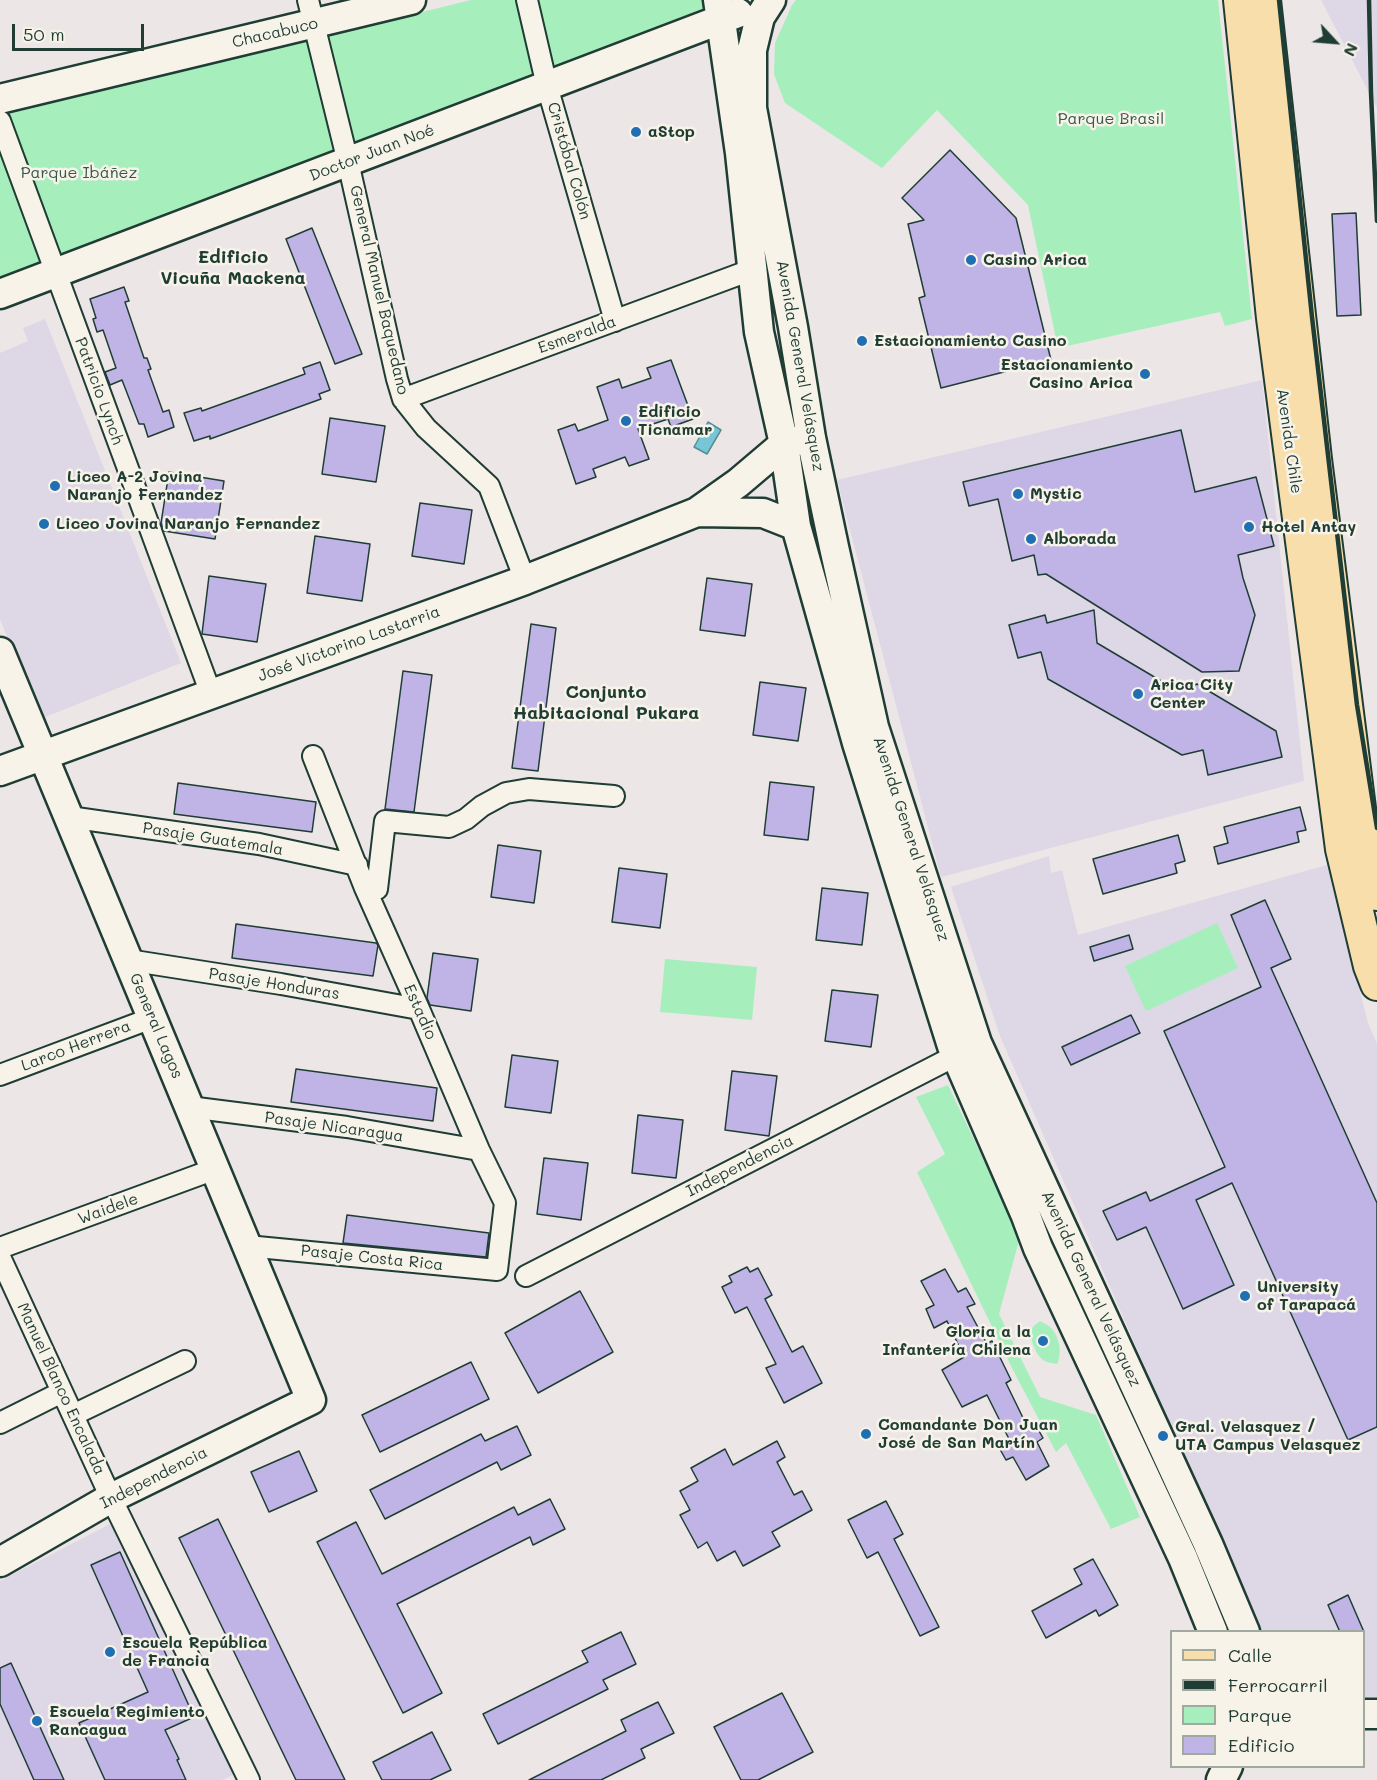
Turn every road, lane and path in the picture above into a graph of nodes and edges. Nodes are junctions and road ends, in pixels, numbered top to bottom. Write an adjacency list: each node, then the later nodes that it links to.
1 (411, 0): 7 (main road, Chacabuco)
2 (527, 0): 8 (street, Cristóbal Colón)
3 (771, 0): 6 (main road, Doctor Juan Noé); 18 (main road, Avenida General Velásquez)
4 (1240, 0): 16 (main road, Avenida Chile)
5 (1264, 0): 16 (main road, Avenida Chile)
6 (727, 8): 8 (main road, Doctor Juan Noé); 12 (main road, Avenida General Velásquez)
7 (311, 12): 9 (main road, Chacabuco); 11 (street, General Manuel Baquedano)
8 (547, 86): 11 (main road, Doctor Juan Noé); 15 (street, Cristóbal Colón)
9 (0, 99)
10 (0, 121): 13 (street, Patricio Lynch)
11 (348, 162): 13 (main road, Doctor Juan Noé); 17 (street, General Manuel Baquedano)
12 (751, 270): 15 (street, Esmeralda); 19 (main road, Avenida General Velásquez)
13 (56, 273): 14 (main road, Doctor Juan Noé); 24 (street, Patricio Lynch)
14 (0, 294)
15 (615, 321): 17 (street, Esmeralda)
16 (1291, 360): 32 (main road, Avenida Chile); 33 (main road, Avenida Chile)
17 (403, 399): 22 (street, General Manuel Baquedano)
18 (811, 438): 19 (main road, José Victorino Lastarria); 56 (main road, Avenida General Velásquez)
19 (784, 444): 20 (main road, José Victorino Lastarria); 21 (main road, Avenida General Velásquez)
20 (697, 512): 21 (main road, José Victorino Lastarria); 22 (main road, José Victorino Lastarria)
21 (796, 526): 38 (main road, Avenida General Velásquez)
22 (525, 580): 24 (main road, José Victorino Lastarria)
23 (0, 652): 25 (main road, General Lagos)
24 (212, 694): 25 (main road, José Victorino Lastarria)
25 (43, 755): 27 (main road, José Victorino Lastarria); 29 (main road, General Lagos)
26 (313, 756): 30 (street, Estadio)
27 (0, 771)
28 (614, 796): 31 (street)
29 (69, 818): 30 (street, Pasaje Guatemala); 34 (main road, General Lagos)
30 (357, 865): 31 (street, Estadio)
31 (365, 888): 36 (street, Estadio)
32 (1377, 894)
33 (1371, 944): 35 (main road, Avenida Chile)
34 (128, 960): 36 (street, Pasaje Honduras); 37 (main road, General Lagos)
35 (1377, 984)
36 (420, 1009): 41 (street, Estadio)
37 (152, 1018): 39 (street, Larco Herrera); 40 (main road, General Lagos)
38 (955, 1056): 47 (street, Independencia); 55 (main road, Avenida General Velásquez)
39 (0, 1075)
40 (189, 1107): 41 (street, Pasaje Nicaragua); 42 (main road, General Lagos)
41 (479, 1150): 46 (street, Estadio)
42 (215, 1169): 43 (main road, General Lagos); 44 (street, Waidele)
43 (247, 1246): 46 (street, Pasaje Costa Rica); 50 (main road, General Lagos)
44 (0, 1248)
45 (0, 1257): 49 (street, Manuel Blanco Encalada)
46 (497, 1270)
47 (526, 1276)
48 (185, 1361): 51 (street)
49 (62, 1392): 51 (street, Manuel Blanco Encalada); 52 (street)
50 (312, 1400): 53 (main road, Independencia)
51 (73, 1415): 53 (street, Manuel Blanco Encalada)
52 (0, 1423)
53 (111, 1498): 54 (main road, Independencia); 57 (street, Manuel Blanco Encalada)
54 (0, 1562)
55 (1212, 1630)
56 (1244, 1630)
57 (249, 1780)

